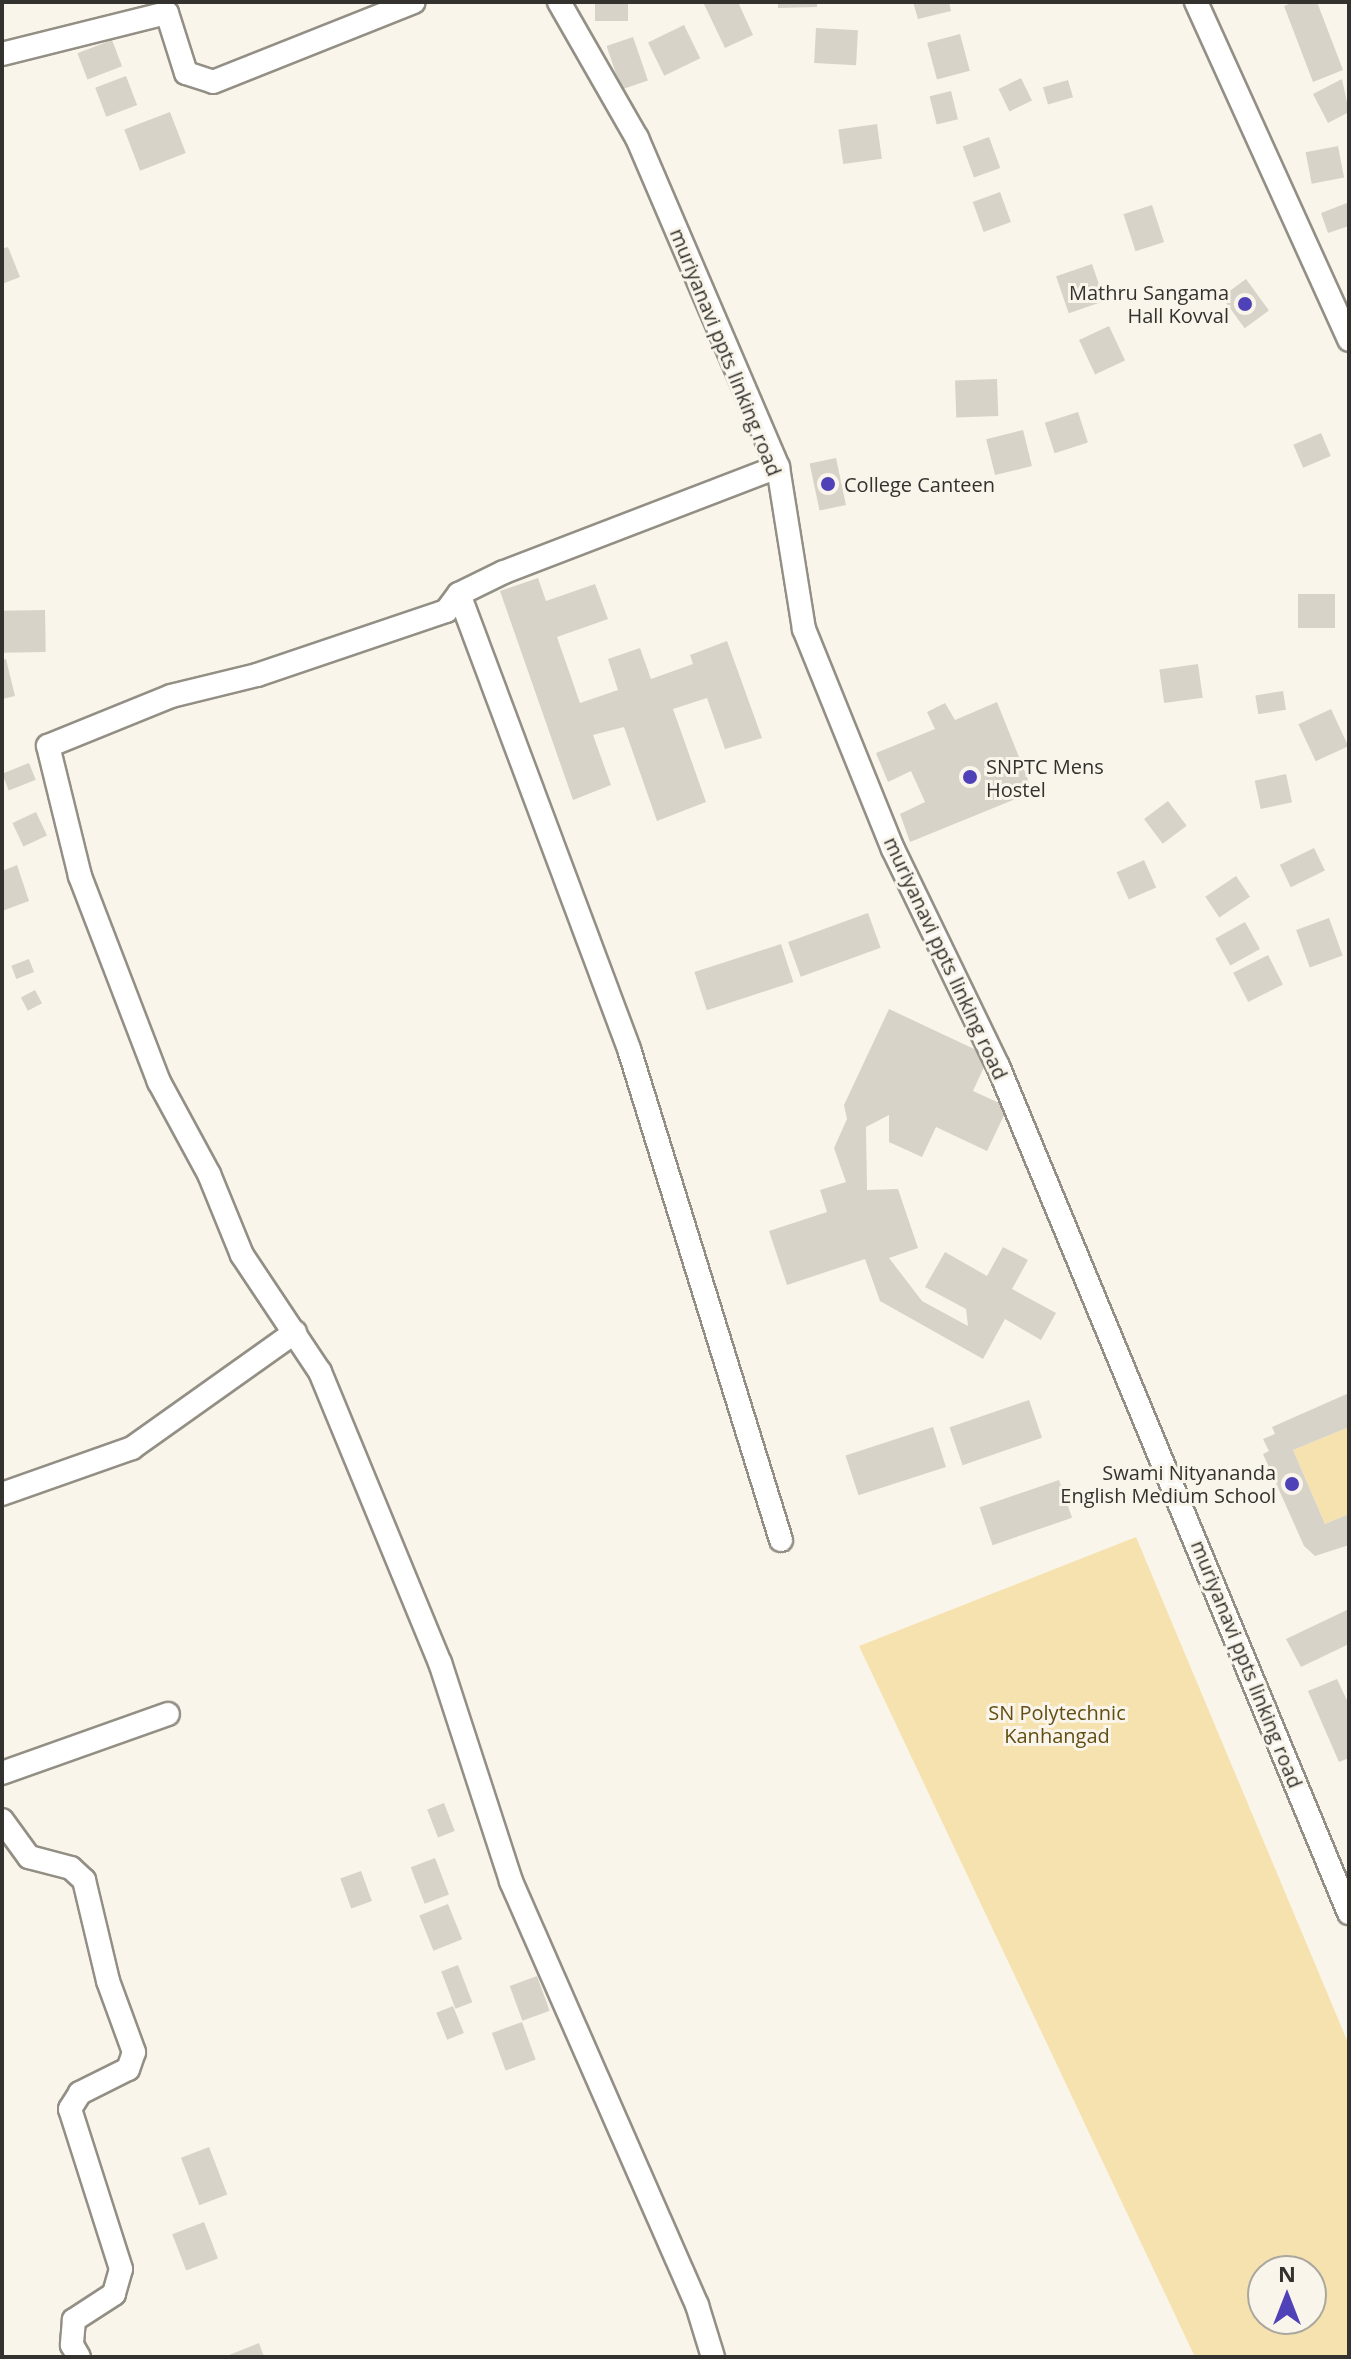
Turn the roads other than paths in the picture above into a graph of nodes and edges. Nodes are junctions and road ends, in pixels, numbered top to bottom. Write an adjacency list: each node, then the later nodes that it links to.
1 (414, 2): 4 (street)
2 (559, 2): 6 (street, muriyanavi ppts linking road)
3 (1196, 2): 5 (street)
4 (2, 54)
5 (1349, 340)
6 (778, 467): 7 (street); 14 (street, muriyanavi ppts linking road)
7 (459, 594): 8 (street); 10 (street)
8 (295, 1332): 9 (street); 16 (street)
9 (2, 1494)
10 (781, 1540)
11 (168, 1714): 12 (street)
12 (2, 1773)
13 (2, 1820): 15 (street)
14 (1349, 1913)
15 (79, 2357)
16 (713, 2357)

